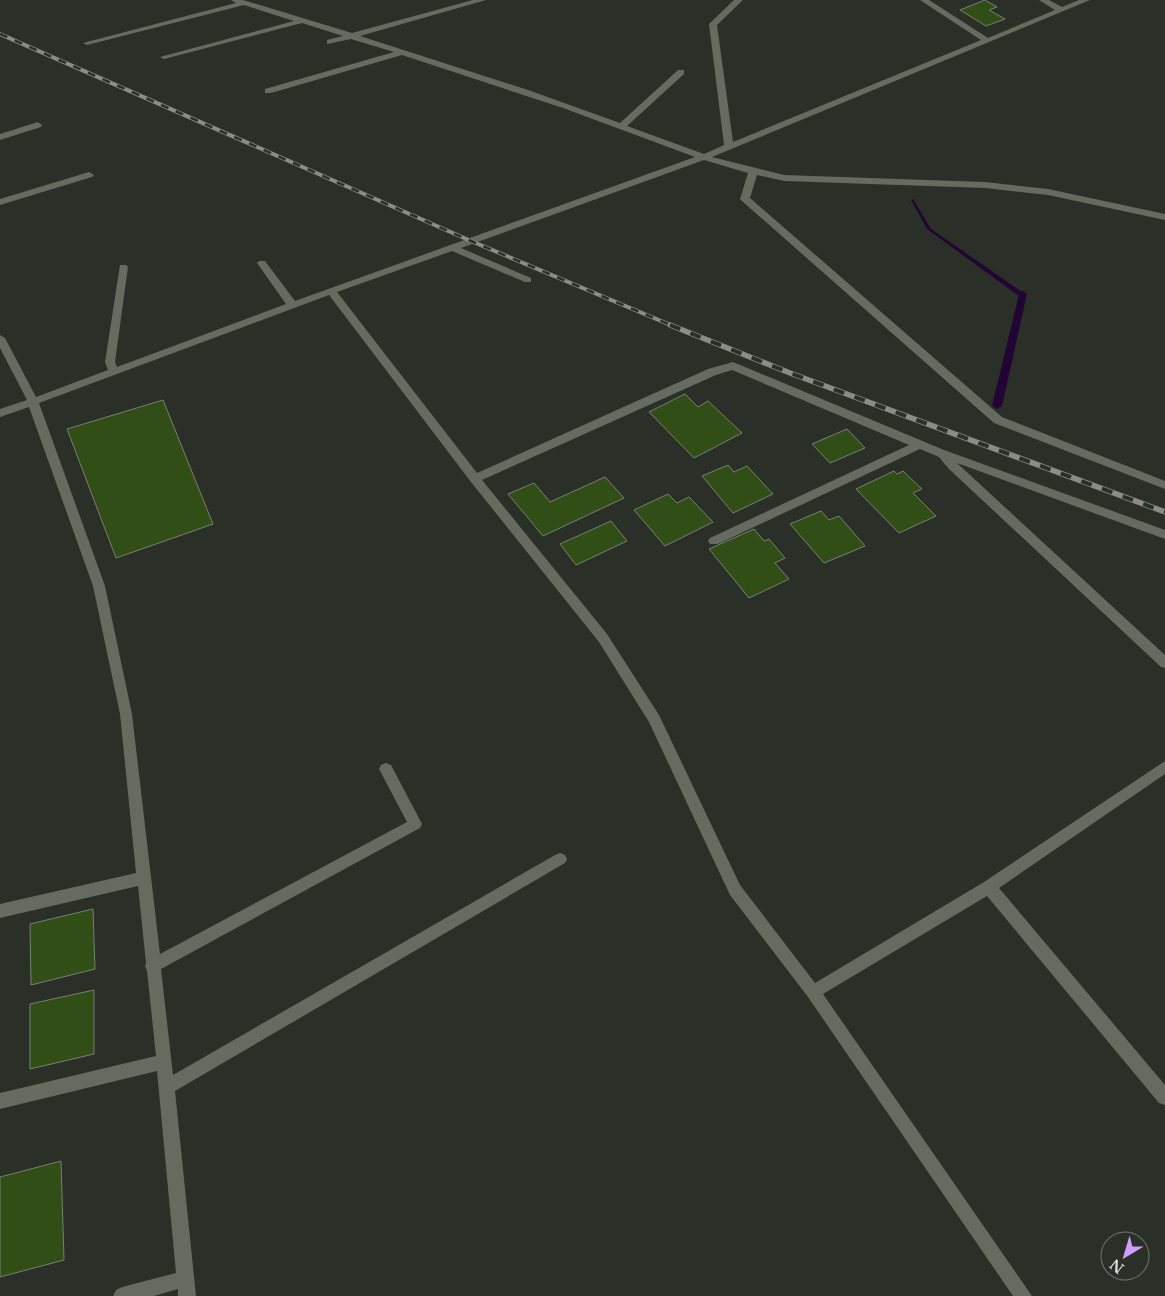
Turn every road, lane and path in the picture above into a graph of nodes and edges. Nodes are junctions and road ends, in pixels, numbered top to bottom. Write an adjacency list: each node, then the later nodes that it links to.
1 (235, 0): 7 (street)
2 (482, 0): 10 (street)
3 (739, 0): 21 (street)
4 (924, 0): 11 (street)
5 (1042, 0): 8 (street)
6 (1086, 0): 8 (street)
7 (245, 3): 9 (street); 13 (street)
8 (1061, 10): 11 (street)
9 (302, 21): 10 (street); 15 (street)
10 (351, 37): 12 (street); 14 (street)
11 (986, 40): 21 (street)
12 (330, 42)
13 (87, 43)
14 (400, 53): 17 (street); 19 (street)
15 (164, 57)
16 (681, 72): 19 (street)
17 (268, 91)
18 (38, 125): 20 (street)
19 (621, 127): 22 (street)
20 (0, 136)
21 (729, 147): 22 (street)
22 (704, 158): 23 (street); 27 (street)
23 (753, 172): 26 (street); 40 (street)
24 (89, 175): 25 (street)
25 (0, 202)
26 (1165, 217)
27 (453, 248): 30 (street); 31 (street)
28 (262, 262): 32 (street)
29 (123, 267): 34 (street)
30 (528, 280)
31 (332, 291): 32 (street); 39 (street)
32 (293, 306): 34 (street)
33 (0, 338): 35 (street)
34 (114, 372): 35 (street)
35 (33, 402): 36 (street); 47 (street)
36 (0, 413)
37 (919, 445): 38 (street); 39 (street); 42 (street)
38 (943, 454): 41 (street); 43 (street)
39 (475, 479): 51 (street)
40 (1165, 485)
41 (1165, 535)
42 (714, 541)
43 (1165, 663)
44 (1165, 767): 48 (street)
45 (386, 769): 50 (street)
46 (560, 859): 53 (street)
47 (143, 878): 49 (street); 50 (street)
48 (989, 886): 51 (street); 54 (street)
49 (0, 911)
50 (152, 966): 52 (street)
51 (812, 992): 58 (street)
52 (163, 1062): 53 (street); 55 (street)
53 (167, 1087): 56 (street)
54 (1165, 1097)
55 (0, 1101)
56 (186, 1288): 57 (street)
57 (122, 1296)
58 (1023, 1296)

